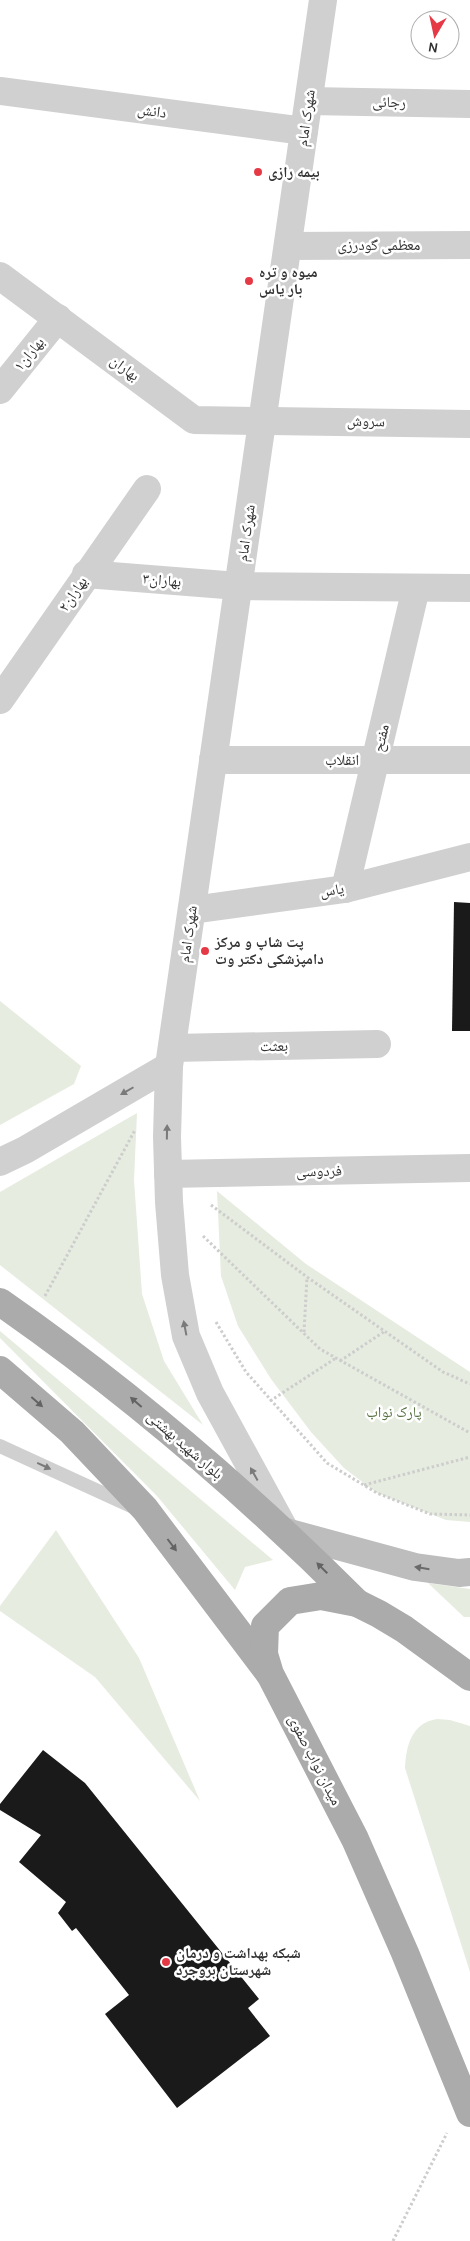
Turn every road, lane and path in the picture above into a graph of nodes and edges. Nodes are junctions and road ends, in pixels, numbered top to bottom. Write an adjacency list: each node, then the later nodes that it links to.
1 (323, 0): 3 (street, شهرک امام)
2 (0, 91): 5 (street, دانش)
3 (308, 101): 4 (street, رجائی); 5 (street, شهرک امام)
4 (470, 104)
5 (304, 132): 7 (street, شهرک امام)
6 (470, 245): 7 (street, معظمی گودرزی)
7 (288, 246): 11 (street, شهرک امام)
8 (0, 276): 9 (street, بهاران)
9 (58, 318): 10 (street, بهاران۱); 11 (street, بهاران)
10 (0, 390)
11 (262, 419): 12 (street, سروش); 15 (street, شهرک امام)
12 (470, 424)
13 (147, 489): 14 (street, بهاران۲)
14 (86, 574): 15 (street, بهاران۳); 18 (street, بهاران۲)
15 (238, 586): 16 (street); 19 (street, شهرک امام)
16 (416, 588): 17 (street); 20 (street, مفتح)
17 (470, 588)
18 (0, 700)
19 (213, 760): 20 (street, انقلاب); 24 (street, شهرک امام)
20 (376, 760): 21 (street, انقلاب); 23 (street, مفتح)
21 (470, 760)
22 (470, 857): 23 (street, یاس)
23 (345, 889): 24 (street, یاس)
24 (192, 910): 26 (street, شهرک امام)
25 (377, 1044): 26 (street, بعثت)
26 (170, 1057): 28 (street, one-way to 28); 30 (street, شهرک امام, one-way to 26)
27 (136, 1126): 36 (path)
28 (0, 1162)
29 (470, 1168): 30 (street, فردوسی)
30 (168, 1174): 31 (street, شهرک امام)
31 (169, 1202): 38 (path); 50 (street, شهرک امام, one-way to 31)
32 (206, 1202): 33 (path)
33 (307, 1277): 37 (path); 38 (path)
34 (0, 1302): 36 (main road, بلوار شهید بهشتی)
35 (215, 1319): 43 (path)
36 (30, 1323): 50 (main road, بلوار شهید بهشتی, one-way to 36)
37 (384, 1331): 40 (path); 42 (path)
38 (304, 1333): 39 (path)
39 (336, 1358): 40 (path); 43 (path)
40 (340, 1361): 44 (path)
41 (0, 1370): 48 (main road, one-way to 48)
42 (470, 1384)
43 (270, 1401): 47 (path)
44 (470, 1433)
45 (0, 1446): 48 (lane, one-way to 48)
46 (470, 1457): 47 (path)
47 (363, 1485): 49 (path)
48 (148, 1513): 53 (main road, one-way to 53)
49 (470, 1515)
50 (286, 1532): 51 (main road, one-way to 50); 52 (main road, بلوار شهید بهشتی, one-way to 50)
51 (470, 1572)
52 (357, 1603): 53 (main road, میدان نواب صفوی); 54 (main road, میدان نواب صفوی)
53 (270, 1674): 55 (main road, میدان نواب صفوی)
54 (469, 1674)
55 (467, 2104): 56 (path)
56 (393, 2241)

